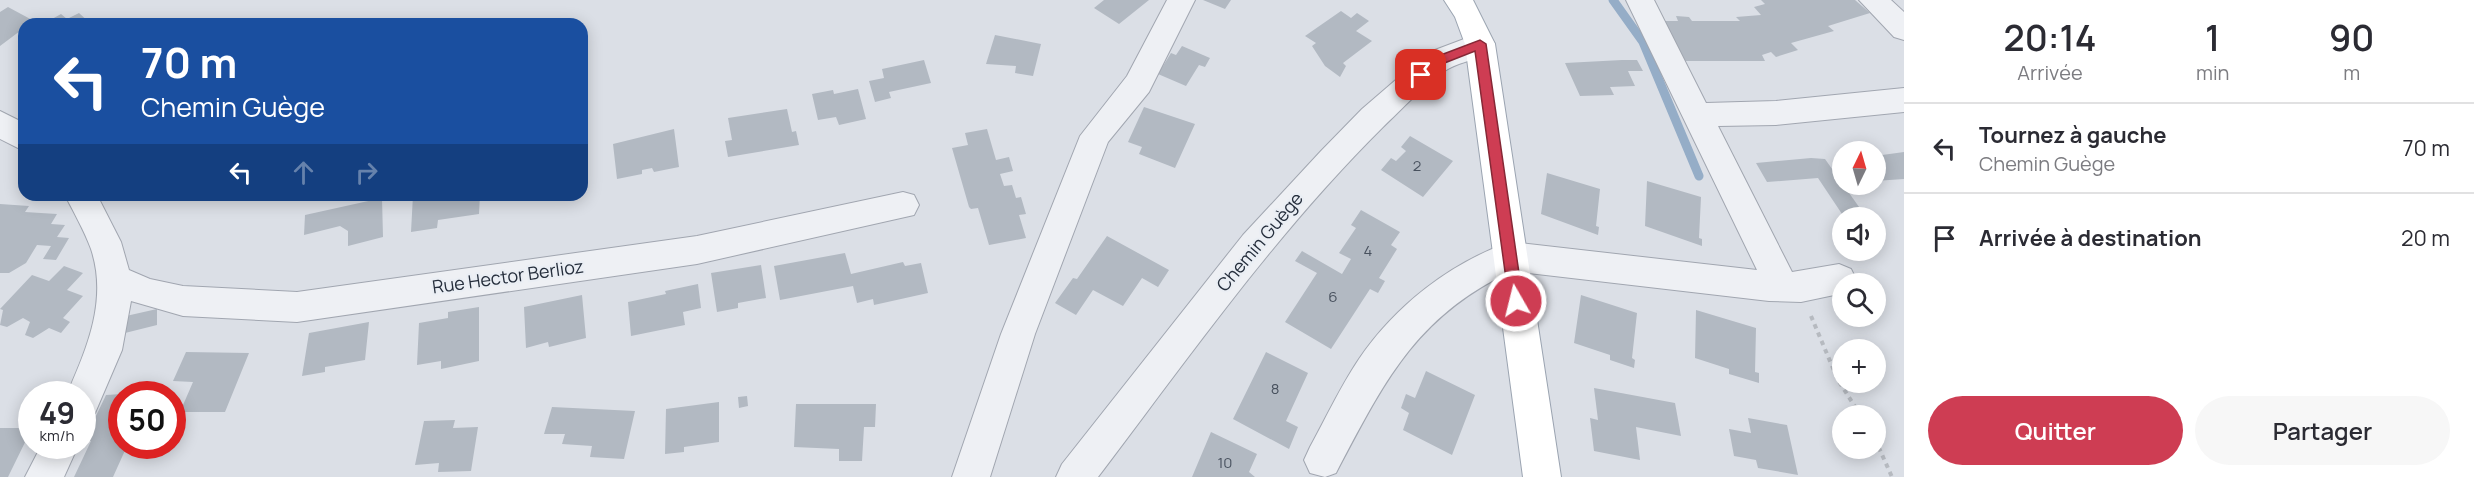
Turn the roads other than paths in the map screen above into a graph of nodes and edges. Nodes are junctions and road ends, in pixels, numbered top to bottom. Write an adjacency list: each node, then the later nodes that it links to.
1 (1181, 0): 21 (street)
2 (1458, 0): 6 (main road)
3 (1873, 0): 5 (street)
4 (1648, 2): 8 (street)
5 (1904, 29)
6 (1480, 44): 13 (main road); 22 (street, Chemin Guège)
7 (1904, 100): 8 (street)
8 (1698, 115): 16 (street)
9 (0, 123): 10 (street)
10 (18, 135)
11 (84, 201): 14 (street)
12 (903, 205): 14 (street, Rue Hector Berlioz)
13 (1510, 256): 16 (street); 19 (street); 23 (main road)
14 (113, 279): 17 (street)
15 (1832, 280): 16 (street)
16 (1791, 287)
17 (92, 381)
18 (53, 459): 20 (street)
19 (1323, 460)
20 (44, 477)
21 (971, 477)
22 (1075, 477)
23 (1542, 477)

